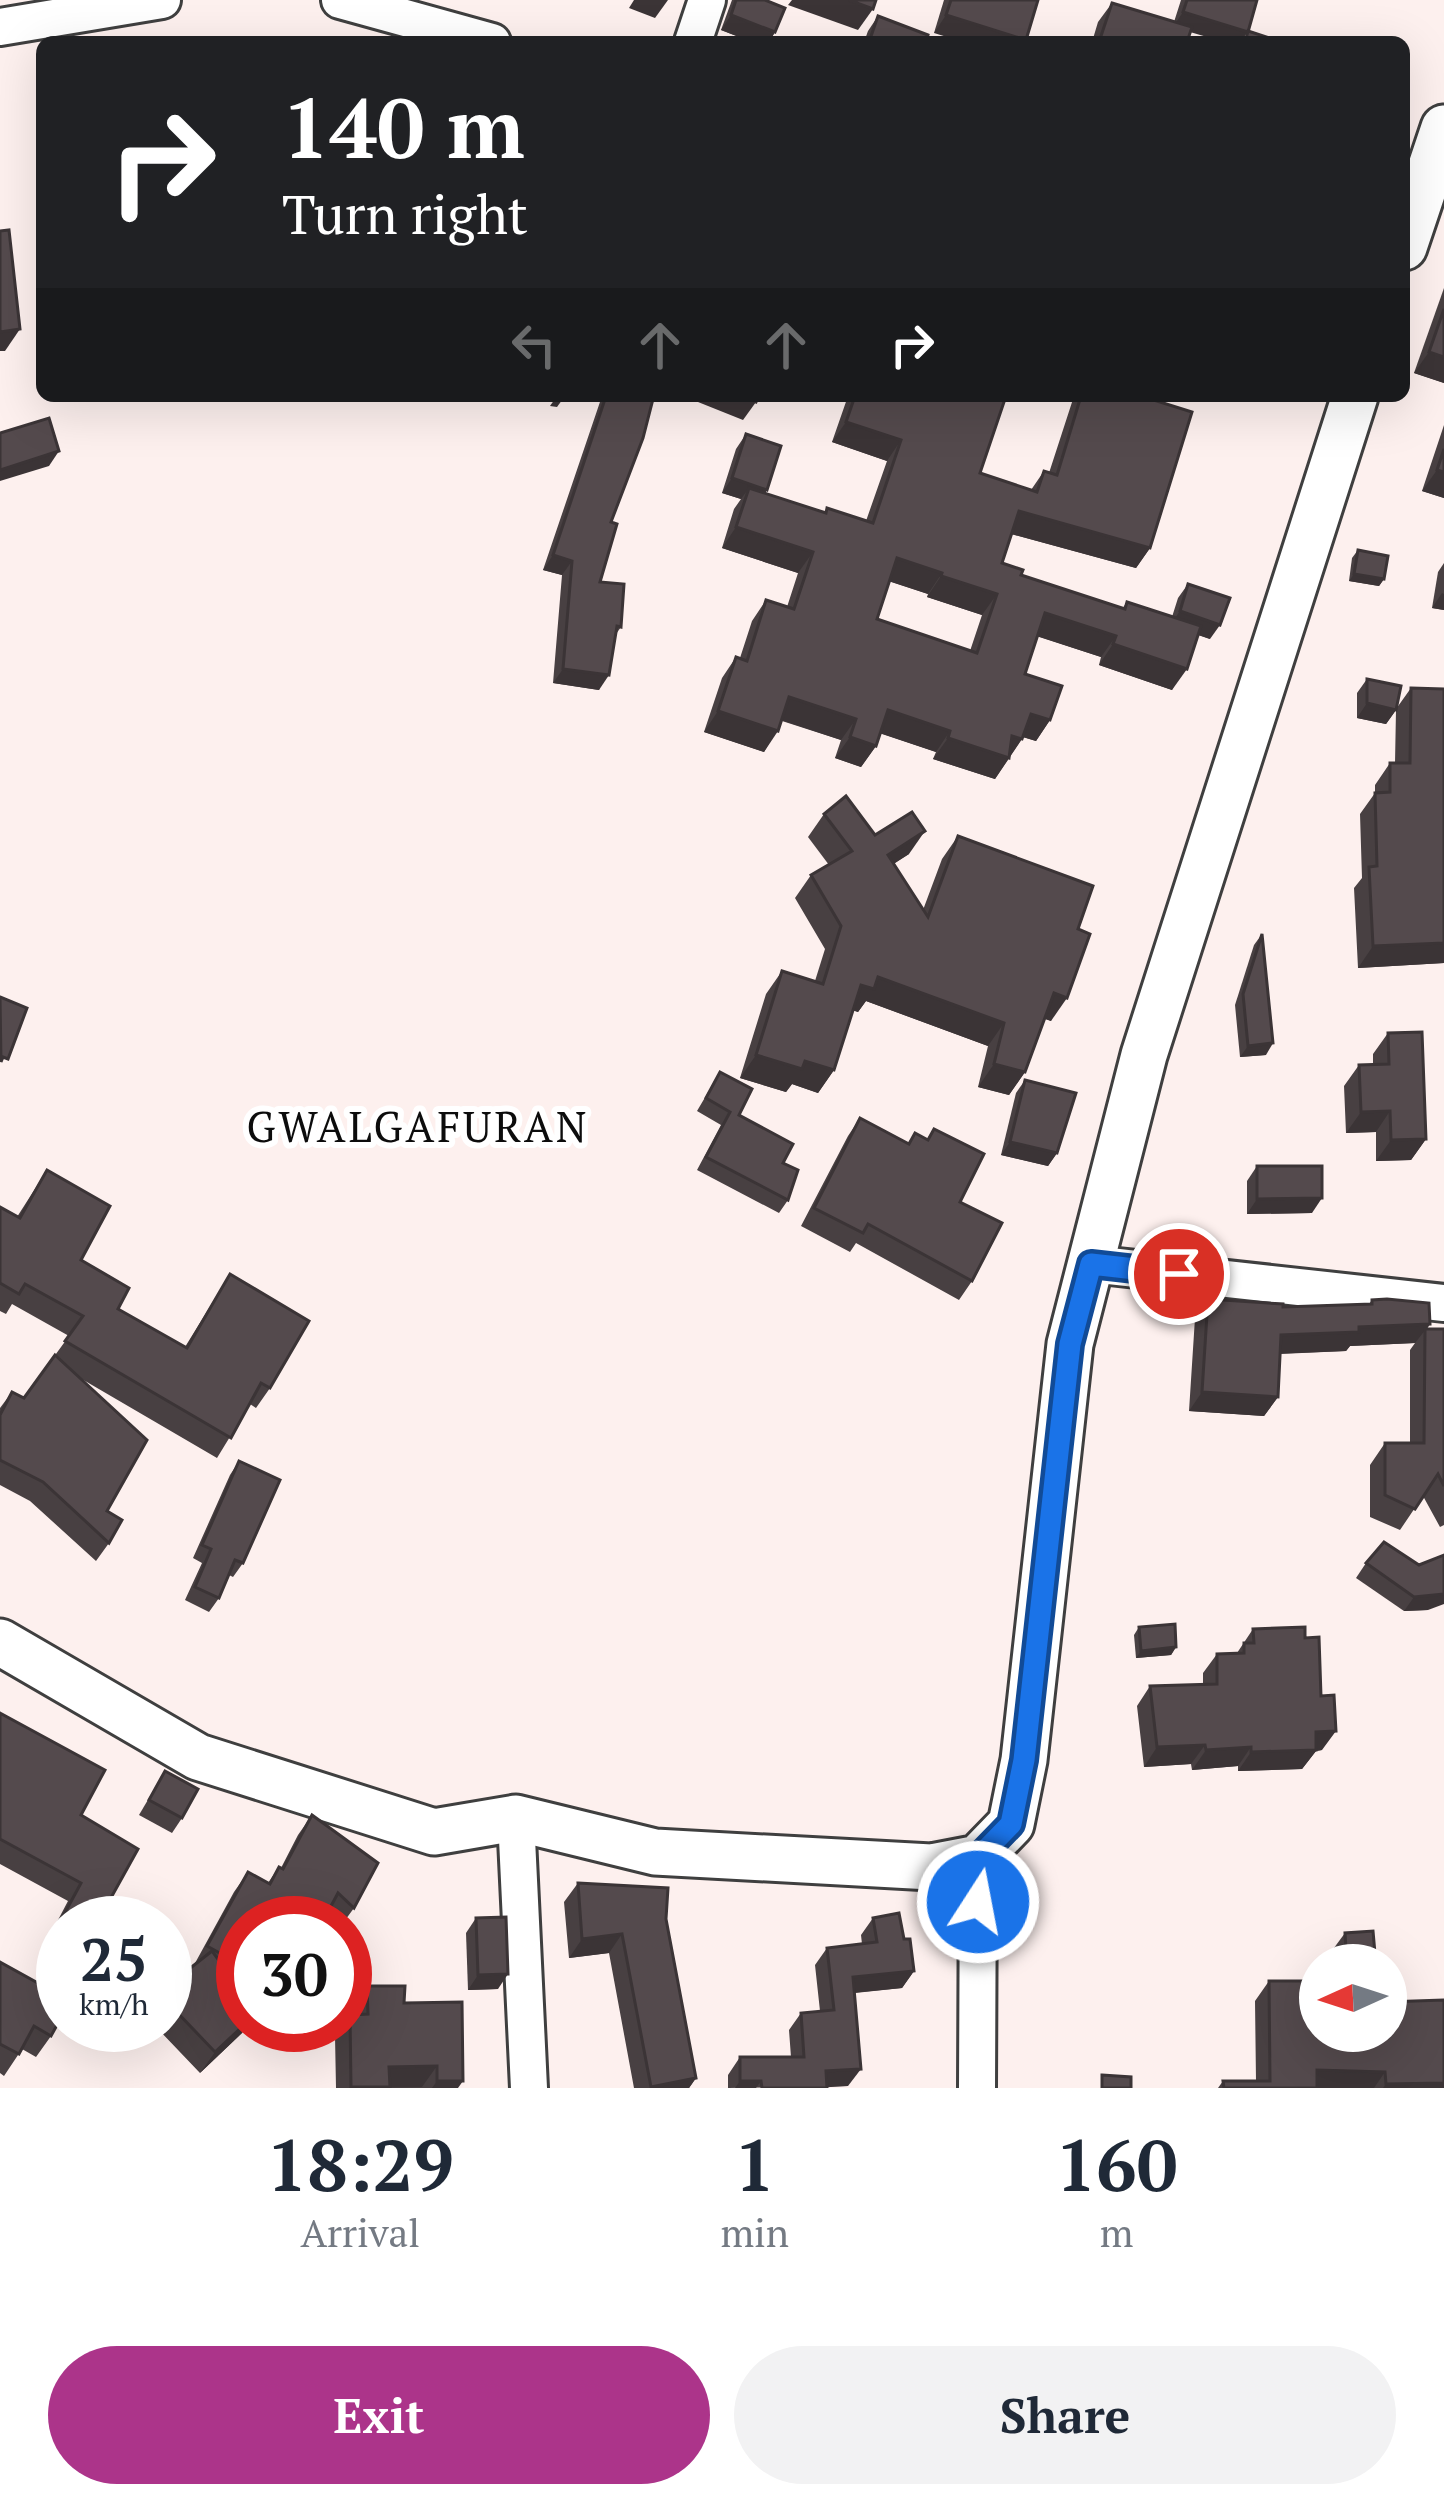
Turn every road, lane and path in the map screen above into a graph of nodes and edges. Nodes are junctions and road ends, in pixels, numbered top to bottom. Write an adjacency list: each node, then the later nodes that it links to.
1 (162, 0): 4 (street)
2 (340, 0): 5 (street)
3 (706, 0): 6 (street)
4 (4, 17)
5 (471, 36)
6 (696, 36)
7 (1444, 128): 8 (street)
8 (1410, 230)
9 (1353, 402): 10 (street)
10 (1091, 1264): 11 (street); 14 (street)
11 (1444, 1303)
12 (0, 1642): 13 (street)
13 (517, 1819): 14 (street); 15 (street)
14 (978, 1858): 16 (street)
15 (529, 2088)
16 (977, 2088)

